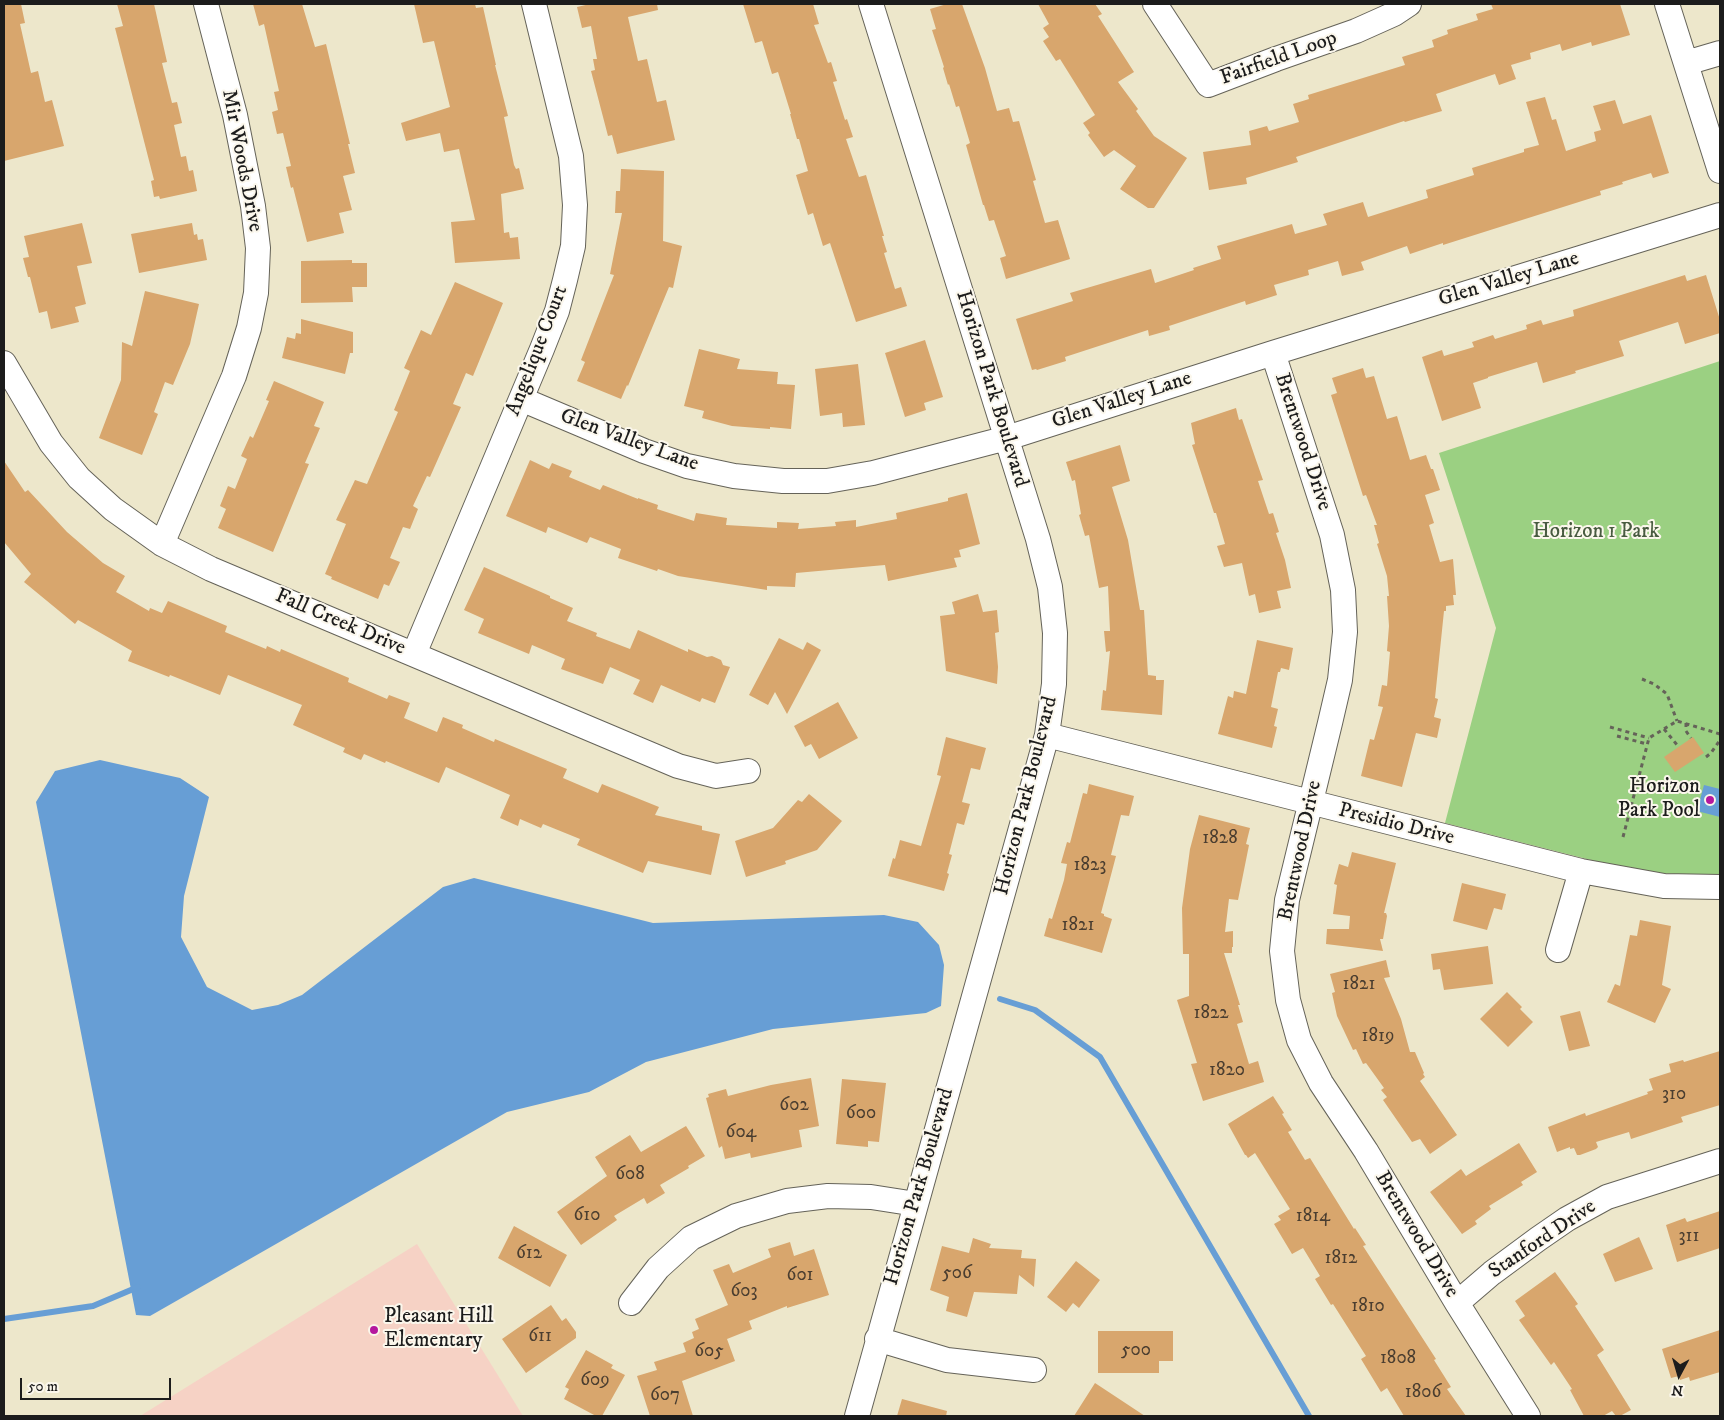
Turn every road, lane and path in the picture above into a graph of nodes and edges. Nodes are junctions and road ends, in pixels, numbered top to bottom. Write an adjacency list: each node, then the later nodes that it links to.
1 (206, 4): 15 (street, Mir Woods Drive)
2 (534, 4): 13 (street, Angelique Court)
3 (871, 4): 14 (street, Horizon Park Boulevard)
4 (1155, 4): 5 (street, Fairfield Loop)
5 (1409, 4)
6 (1667, 4): 8 (street)
7 (1720, 53): 8 (street)
8 (1686, 63): 9 (street)
9 (1720, 170)
10 (1720, 215): 11 (street, Glen Valley Lane)
11 (1273, 353): 14 (street, Glen Valley Lane); 32 (street, Brentwood Drive)
12 (4, 363): 15 (street, Fall Creek Drive)
13 (521, 400): 14 (street, Glen Valley Lane); 16 (street, Angelique Court)
14 (1007, 438): 22 (street, Horizon Park Boulevard)
15 (162, 544): 16 (street, Fall Creek Drive)
16 (414, 654): 31 (street, Fall Creek Drive)
17 (1642, 680): 18 (path)
18 (1677, 721): 19 (path); 21 (path)
19 (1686, 723): 23 (path); 26 (path)
20 (1610, 727): 25 (path)
21 (1664, 729): 25 (path); 29 (path)
22 (1047, 734): 32 (street, Presidio Drive); 38 (street, Horizon Park Boulevard)
23 (1720, 734)
24 (1617, 736): 28 (path)
25 (1649, 738): 28 (path)
26 (1691, 738)
27 (1720, 740): 30 (path)
28 (1647, 744): 33 (path)
29 (1678, 746)
30 (1706, 757)
31 (748, 771)
32 (1311, 803): 34 (street, Presidio Drive); 40 (street, Brentwood Drive)
33 (1623, 837)
34 (1581, 871): 35 (street, Presidio Drive); 36 (street)
35 (1720, 887)
36 (1558, 950)
37 (1720, 1161): 40 (street, Stanford Drive)
38 (916, 1204): 39 (street); 41 (street, Horizon Park Boulevard)
39 (632, 1303)
40 (1457, 1303): 44 (street, Brentwood Drive)
41 (877, 1339): 42 (street); 43 (street, Horizon Park Boulevard)
42 (1034, 1370)
43 (857, 1416)
44 (1528, 1416)

